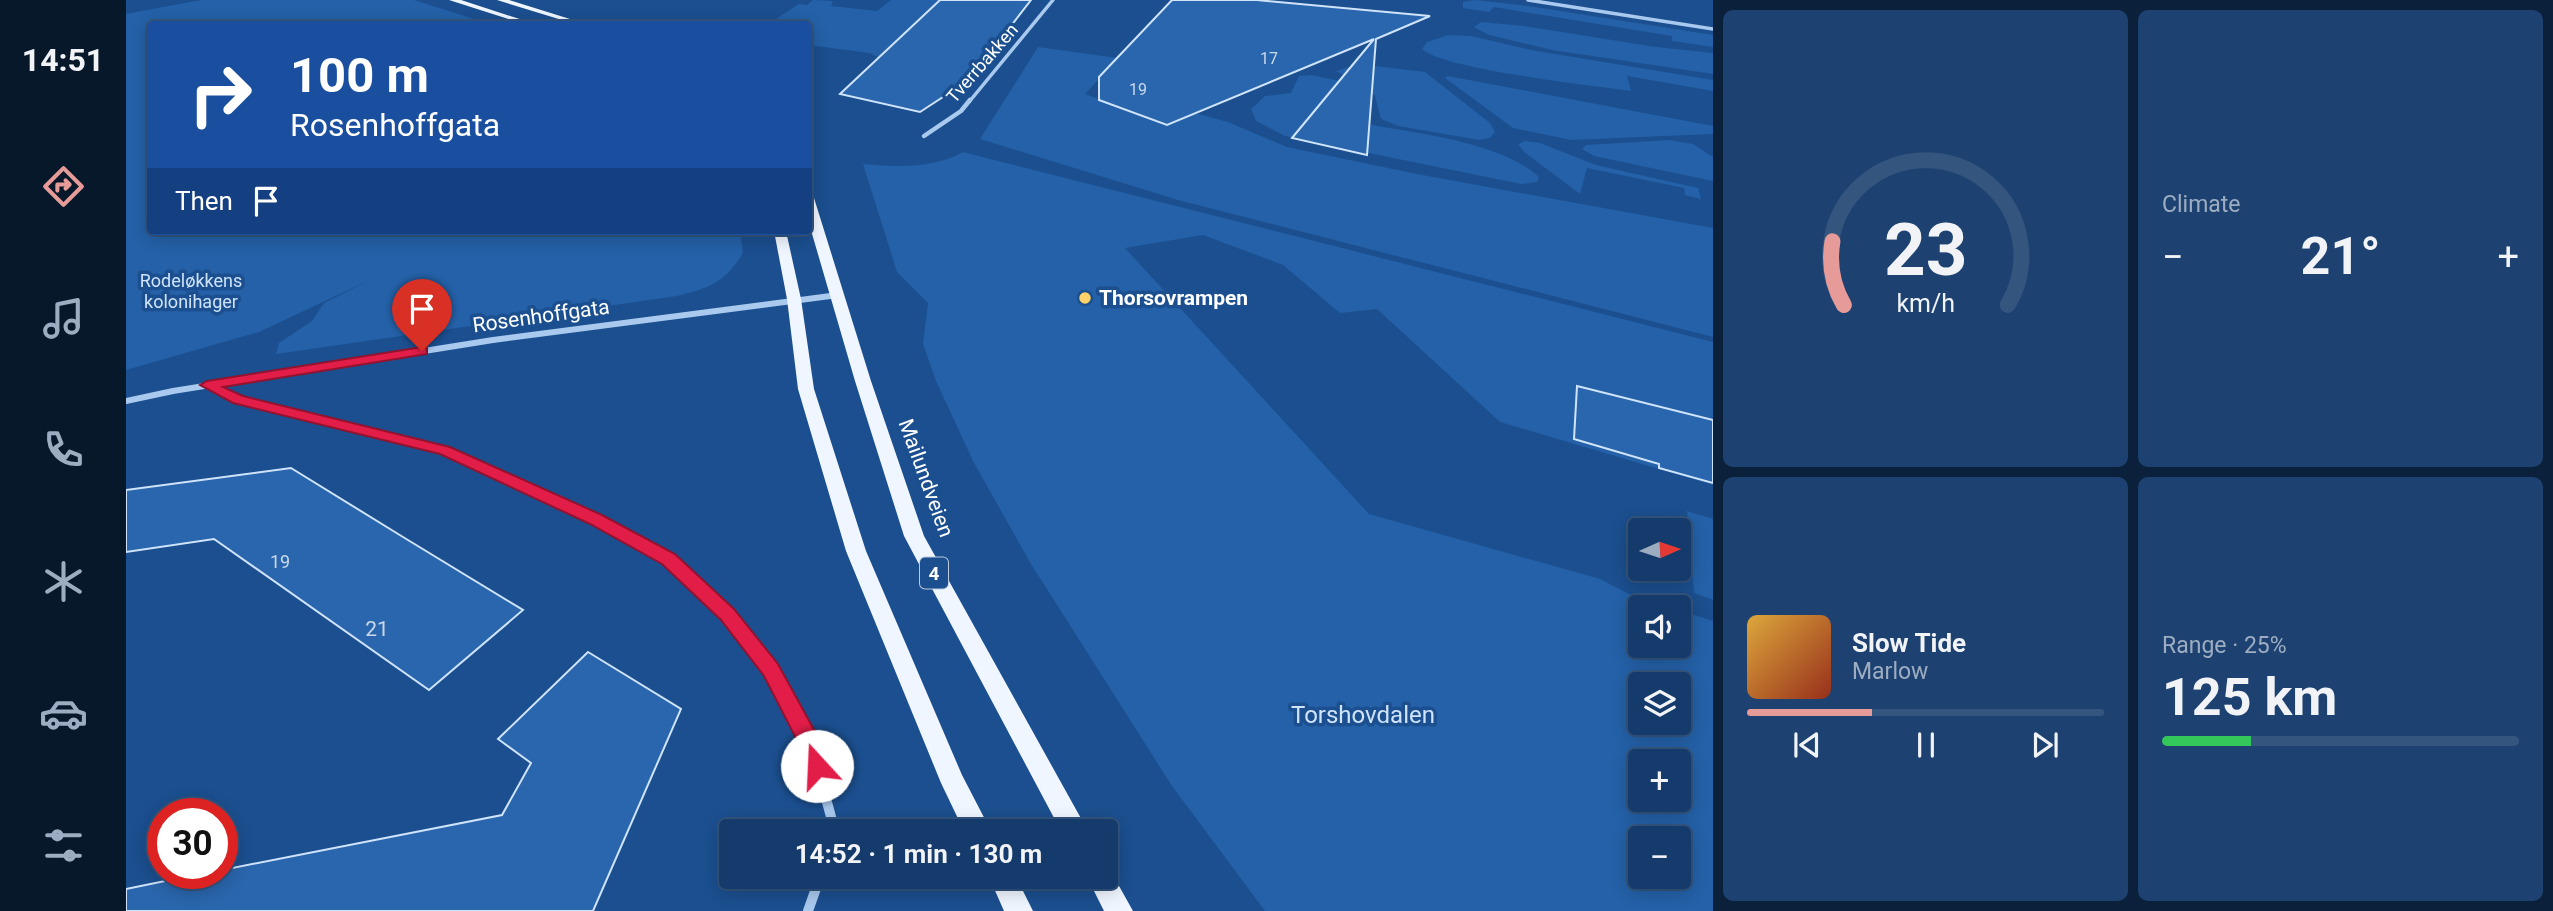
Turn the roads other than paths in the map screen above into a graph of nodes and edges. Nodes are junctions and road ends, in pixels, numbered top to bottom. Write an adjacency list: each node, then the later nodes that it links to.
1 (453, 0): 5 (main road)
2 (500, 0): 6 (main road)
3 (1053, 0): 8 (street, Tverrbakken)
4 (1528, 0): 7 (street)
5 (521, 21)
6 (572, 21)
7 (1713, 29)
8 (924, 136)
9 (812, 211): 11 (main road, Mailundveien / 4)
10 (781, 235): 12 (main road)
11 (838, 295): 12 (street, Rosenhoffgata); 17 (main road, Mailundveien / 4)
12 (794, 299): 13 (street, Rosenhoffgata); 16 (main road)
13 (207, 385): 14 (street, Rosenhoffgata); 15 (street)
14 (126, 401)
15 (832, 819)
16 (972, 819)
17 (1068, 819)
18 (816, 889): 21 (street)
19 (1008, 889): 22 (main road)
20 (1107, 889): 23 (main road)
21 (808, 911)
22 (1019, 911)
23 (1119, 911)

